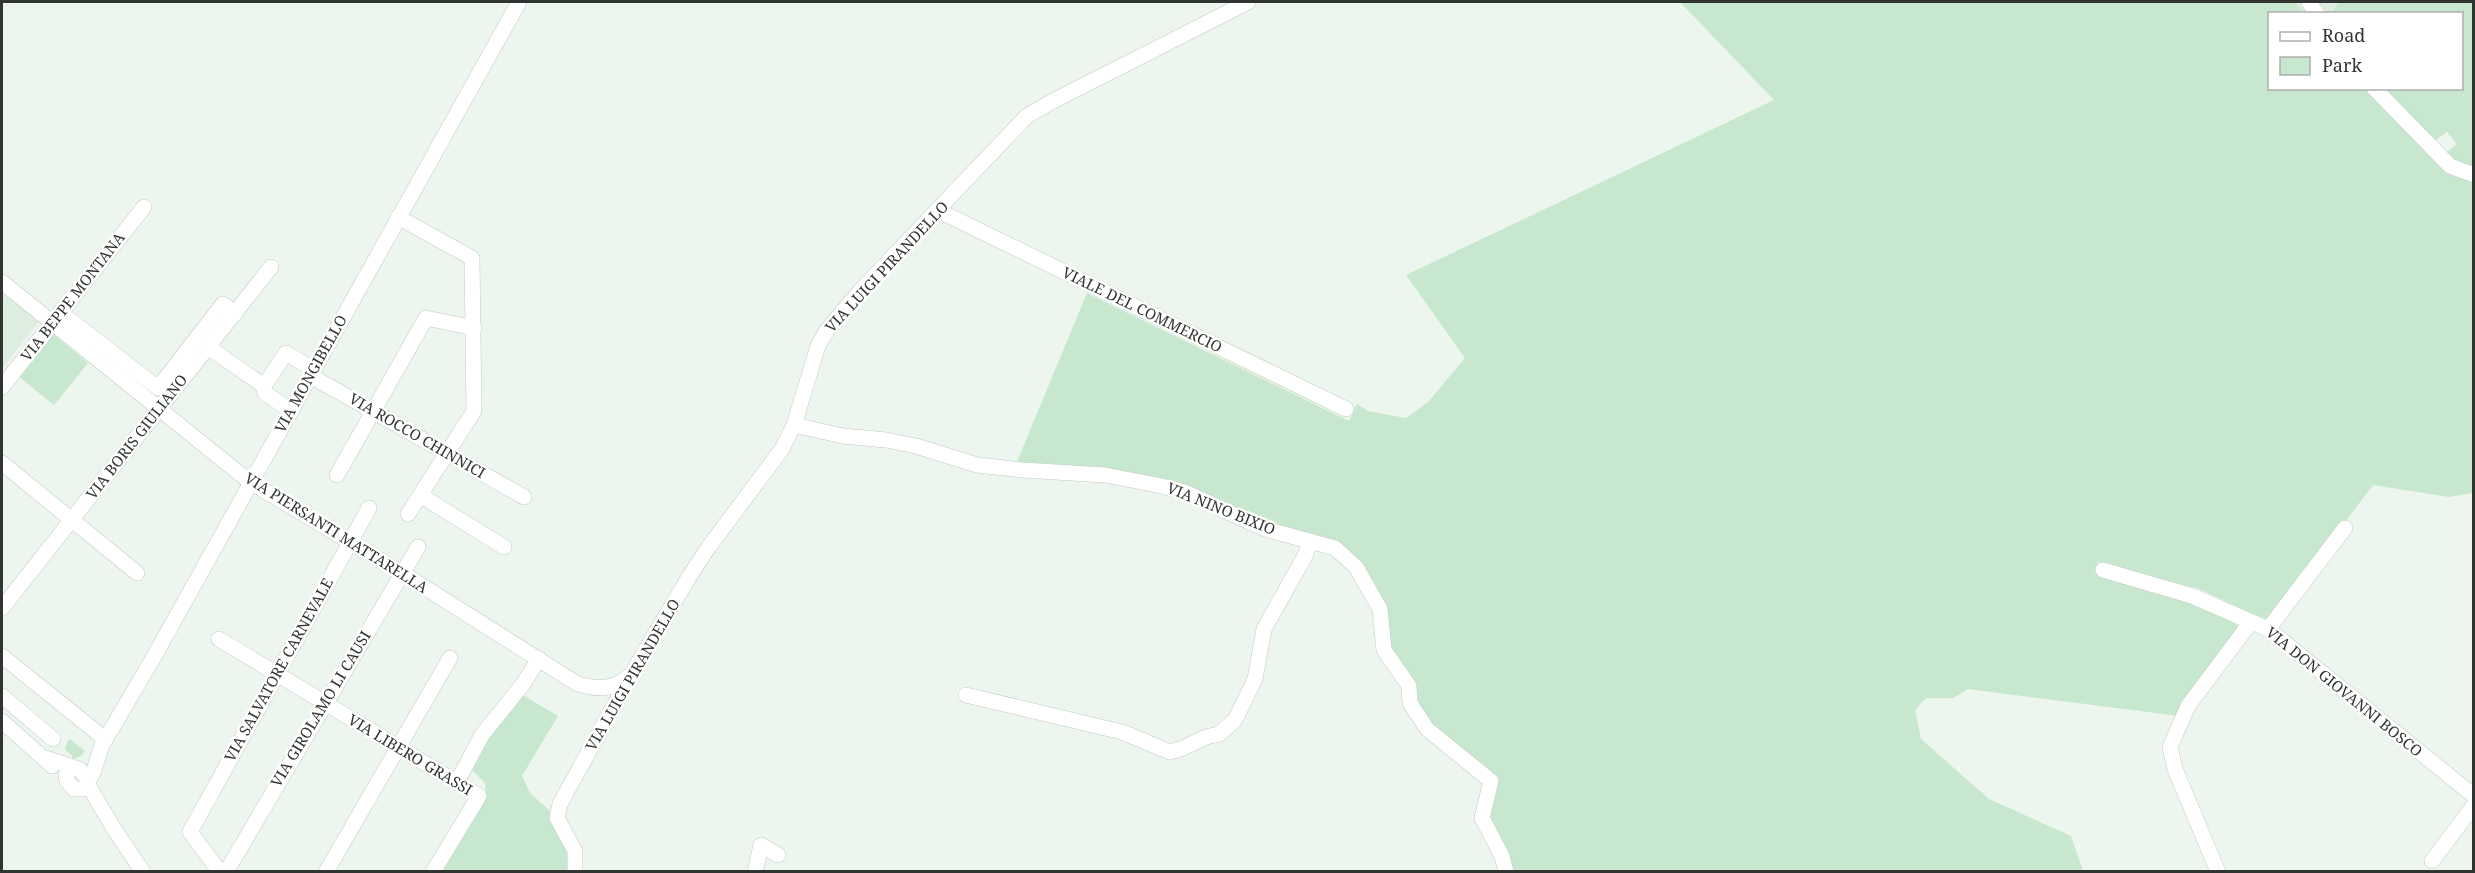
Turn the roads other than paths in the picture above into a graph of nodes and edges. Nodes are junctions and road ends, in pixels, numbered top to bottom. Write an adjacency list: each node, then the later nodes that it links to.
1 (519, 2): 7 (street, VIA MONGIBELLO)
2 (1248, 2): 6 (street, VIA LUIGI PIRANDELLO)
3 (2376, 90): 4 (street)
4 (2474, 175)
5 (144, 207): 11 (street, VIA BEPPE MONTANA)
6 (939, 211): 18 (street, VIALE DEL COMMERCIO); 21 (street, VIA LUIGI PIRANDELLO)
7 (398, 217): 12 (street); 14 (street, VIA MONGIBELLO)
8 (272, 267): 10 (street, VIA BORIS GIULIANO)
9 (2, 282): 11 (street, VIA PIERSANTI MATTARELLA)
10 (235, 314): 11 (street); 13 (street, VIA BORIS GIULIANO)
11 (56, 317): 16 (street, VIA BEPPE MONTANA); 17 (street, VIA PIERSANTI MATTARELLA)
12 (474, 328): 20 (street); 22 (street)
13 (208, 347): 15 (street); 17 (street, VIA BORIS GIULIANO)
14 (313, 373): 15 (street, VIA ROCCO CHINNICI); 19 (street, VIA MONGIBELLO); 20 (street, VIA ROCCO CHINNICI)
15 (264, 386): 19 (street)
16 (2, 387)
17 (160, 408): 25 (street, VIA PIERSANTI MATTARELLA); 30 (street, VIA BORIS GIULIANO)
18 (1346, 409)
19 (291, 411): 25 (street, VIA MONGIBELLO)
20 (373, 412): 22 (street, VIA ROCCO CHINNICI); 24 (street)
21 (794, 425): 33 (street, VIA NINO BIXIO); 46 (street, VIA LUIGI PIRANDELLO)
22 (447, 453): 26 (street); 27 (street, VIA ROCCO CHINNICI)
23 (2, 463): 30 (street)
24 (337, 475)
25 (250, 482): 32 (street, VIA PIERSANTI MATTARELLA); 55 (street, VIA MONGIBELLO)
26 (420, 495): 29 (street); 34 (street)
27 (524, 497)
28 (369, 508): 32 (street, VIA SALVATORE CARNEVALE)
29 (408, 514)
30 (71, 520): 37 (street); 39 (street, VIA BORIS GIULIANO)
31 (2345, 528): 41 (street)
32 (349, 541): 38 (street, VIA PIERSANTI MATTARELLA); 47 (street, VIA SALVATORE CARNEVALE)
33 (1309, 541): 49 (street); 70 (street, VIA NINO BIXIO)
34 (504, 546)
35 (418, 547): 38 (street, VIA GIROLAMO LI CAUSI)
36 (2103, 570): 40 (street, VIA DON GIOVANNI BOSCO)
37 (137, 573)
38 (402, 573): 45 (street, VIA PIERSANTI MATTARELLA); 51 (street, VIA GIROLAMO LI CAUSI)
39 (2, 608)
40 (2251, 622): 41 (street, VIA DON GIOVANNI BOSCO); 71 (street)
41 (2268, 629): 59 (street, VIA DON GIOVANNI BOSCO)
42 (219, 639): 47 (street, VIA LIBERO GRASSI)
43 (2, 656): 55 (street)
44 (450, 658): 56 (street)
45 (539, 659): 48 (street, VIA PIERSANTI MATTARELLA); 58 (street)
46 (633, 671): 48 (street); 52 (street, VIA LUIGI PIRANDELLO)
47 (276, 674): 51 (street, VIA LIBERO GRASSI); 64 (street, VIA SALVATORE CARNEVALE)
48 (587, 686): 52 (street, VIA PIERSANTI MATTARELLA)
49 (966, 695)
50 (2, 696): 54 (street)
51 (325, 703): 56 (street, VIA LIBERO GRASSI); 65 (street, VIA GIROLAMO LI CAUSI)
52 (613, 709): 68 (street, VIA LUIGI PIRANDELLO)
53 (2, 721): 57 (street)
54 (53, 739)
55 (104, 742): 57 (street)
56 (398, 747): 58 (street, VIA LIBERO GRASSI); 66 (street)
57 (77, 778): 63 (street)
58 (457, 783): 67 (street, VIA LIBERO GRASSI)
59 (2474, 796)
60 (2474, 805): 62 (street)
61 (778, 855): 69 (street)
62 (2432, 861)
63 (143, 872)
64 (220, 872)
65 (226, 872)
66 (326, 872)
67 (433, 872)
68 (574, 872)
69 (755, 872)
70 (1506, 872)
71 (2218, 872)

